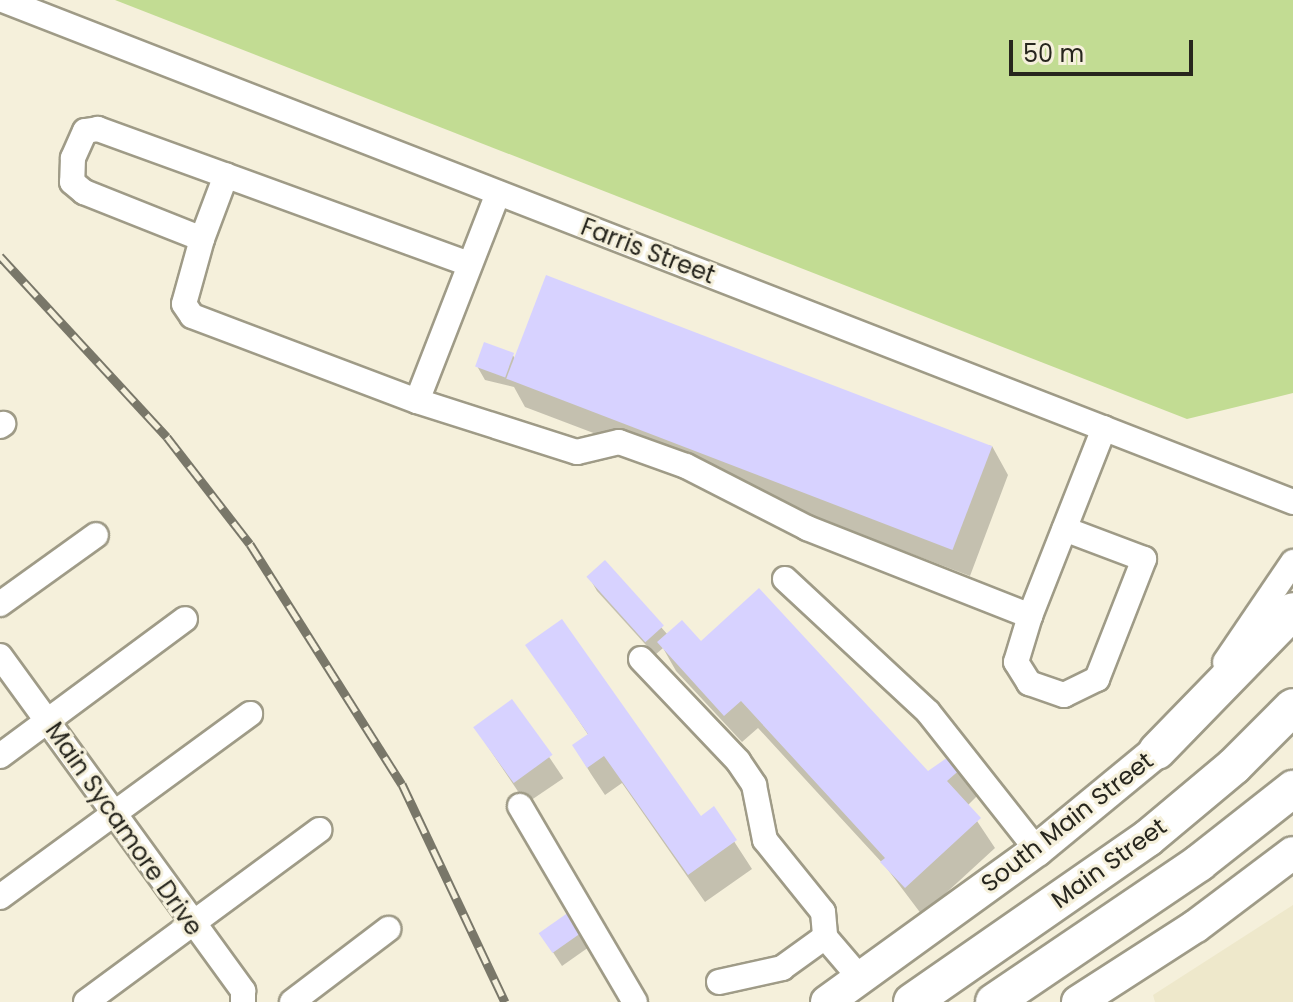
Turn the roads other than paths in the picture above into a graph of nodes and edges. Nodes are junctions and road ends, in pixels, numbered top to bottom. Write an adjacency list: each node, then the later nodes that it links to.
1 (3, 0): 3 (street, Farris Street)
2 (226, 175): 4 (street); 4 (street); 5 (street)
3 (498, 193): 5 (street); 7 (street, Farris Street)
4 (202, 239): 6 (street)
5 (469, 264): 6 (street)
6 (417, 401): 15 (street)
7 (1104, 428): 8 (street, Farris Street); 9 (street)
8 (1293, 502)
9 (1064, 529): 15 (street); 15 (street)
10 (96, 535): 13 (street)
11 (1293, 562): 22 (street, South Main Street)
12 (785, 579): 28 (street)
13 (0, 604)
14 (1293, 611): 22 (highway)
15 (1030, 616)
16 (185, 619): 21 (street)
17 (0, 656): 21 (street, Main Sycamore Drive)
18 (641, 659): 33 (street)
19 (1293, 707): 42 (highway, Main Street)
20 (250, 714): 26 (street)
21 (48, 720): 23 (street); 26 (street, Main Sycamore Drive)
22 (1157, 751): 28 (main road, South Main Street)
23 (0, 756)
24 (1293, 789): 43 (highway, Main Street)
25 (520, 806): 40 (street)
26 (115, 813): 30 (street); 31 (street, Main Sycamore Drive)
27 (319, 830): 31 (street)
28 (1037, 850): 34 (main road, South Main Street)
29 (1293, 853): 36 (main road)
30 (0, 897)
31 (192, 925): 37 (street); 38 (street, Main Sycamore Drive)
32 (388, 929): 39 (street)
33 (825, 937): 34 (street); 35 (street)
34 (860, 978): 41 (main road, South Main Street)
35 (719, 982)
36 (1091, 999)
37 (86, 1002)
38 (243, 1002)
39 (292, 1002)
40 (635, 1002)
41 (827, 1002)
42 (912, 1002)
43 (994, 1002)

